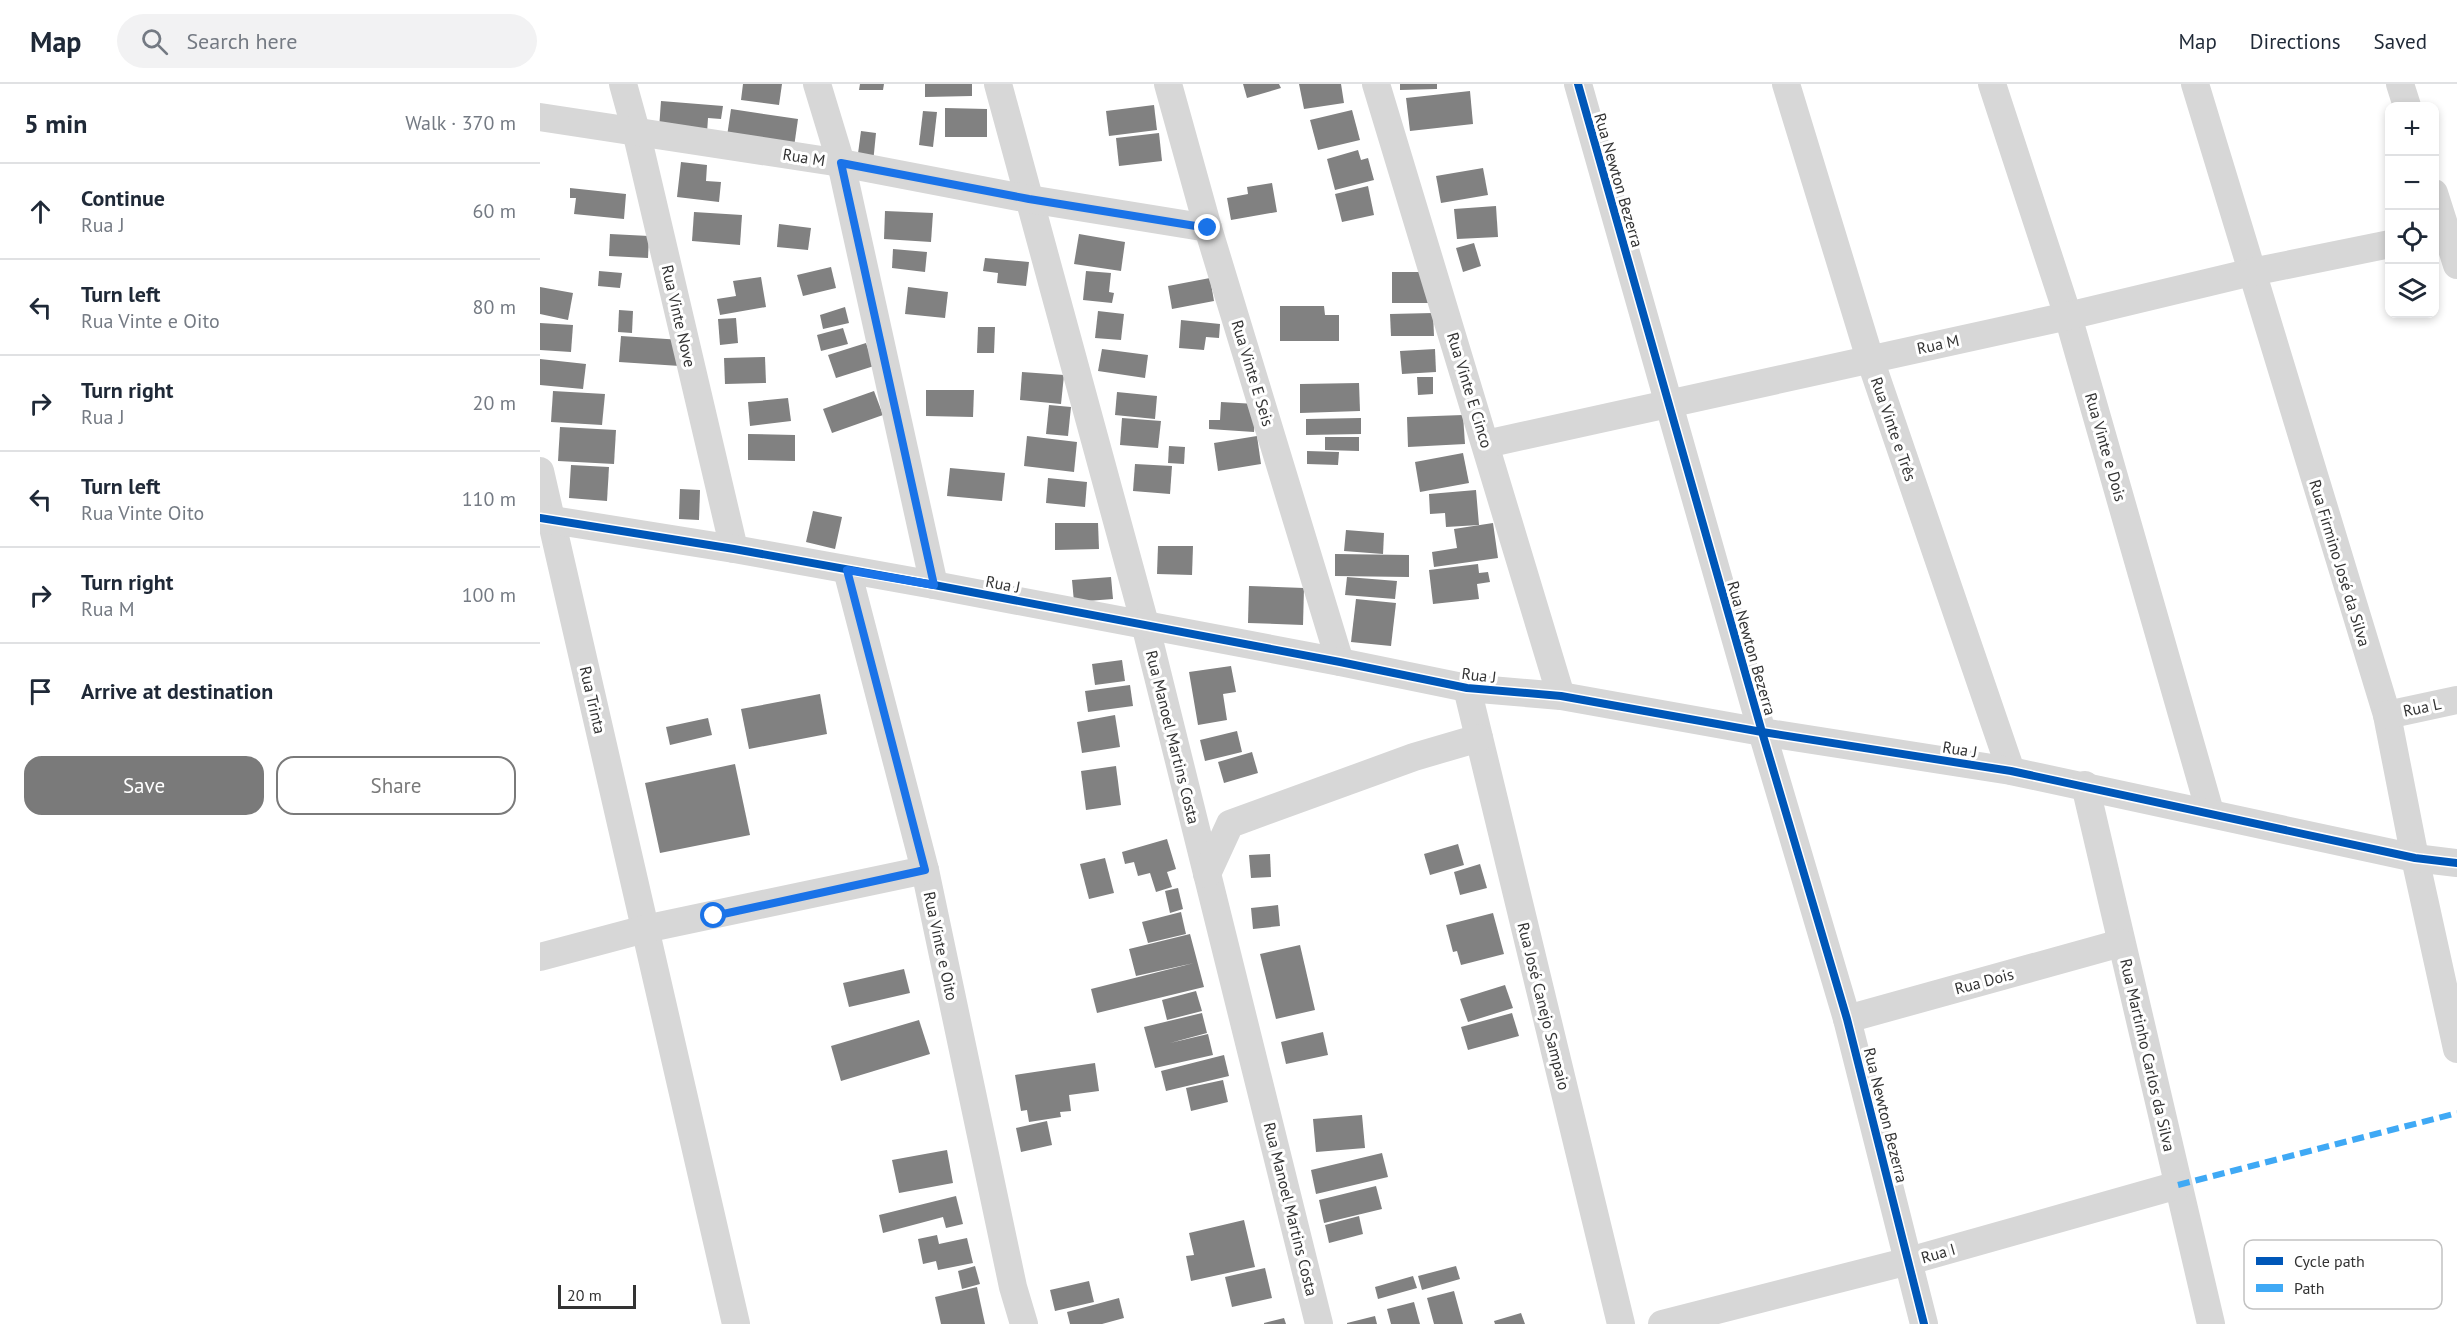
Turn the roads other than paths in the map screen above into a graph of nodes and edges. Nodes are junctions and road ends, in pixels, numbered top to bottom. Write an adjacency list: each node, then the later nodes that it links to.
1 (623, 84): 13 (street, Rua Vinte Nove)
2 (817, 84): 14 (street)
3 (998, 84): 15 (street, Rua Manoel Martins Costa)
4 (1168, 84): 17 (street, Rua Vinte E Seis)
5 (1376, 84): 25 (street, Rua Vinte E Cinco)
6 (1578, 84): 24 (street, Rua Newton Bezerra)
7 (1786, 84): 23 (street, Rua Vinte e Três)
8 (1992, 84): 22 (street, Rua Vinte e Dois)
9 (2195, 84): 21 (street, Rua Firmino José da Silva)
10 (2400, 84): 11 (street)
11 (2406, 102)
12 (540, 117): 13 (street, Rua M)
13 (636, 131): 14 (street, Rua M); 28 (street, Rua Vinte Nove)
14 (841, 163): 15 (street, Rua M); 30 (street)
15 (1029, 199): 17 (street, Rua M); 31 (street, Rua Manoel Martins Costa)
16 (2439, 209): 18 (street)
17 (1208, 228): 32 (street, Rua Vinte E Seis)
18 (2446, 232): 20 (street)
19 (2385, 245): 21 (street, Rua M)
20 (2457, 265)
21 (2252, 272): 22 (street, Rua M); 36 (street, Rua Firmino José da Silva)
22 (2068, 316): 23 (street, Rua M); 41 (street, Rua Vinte e Dois)
23 (1870, 358): 24 (street, Rua M); 39 (street, Rua Vinte e Três)
24 (1670, 405): 25 (street, Rua M); 37 (street, Rua Newton Bezerra)
25 (1486, 444): 34 (street, Rua Vinte E Cinco)
26 (540, 471): 27 (street, Rua Trinta)
27 (547, 519): 28 (street, Rua J); 46 (street, Rua Trinta)
28 (734, 549): 29 (street, Rua J)
29 (847, 570): 30 (street, Rua J); 44 (street, Rua Vinte e Oito)
30 (934, 585): 31 (street, Rua J)
31 (1145, 624): 32 (street, Rua J); 45 (street, Rua Manoel Martins Costa)
32 (1340, 662): 33 (street, Rua J)
33 (1467, 688): 34 (street, Rua J); 38 (street, Rua José Canejo Sampaio)
34 (1561, 696): 37 (street, Rua J)
35 (2457, 700): 36 (street, Rua L)
36 (2387, 715): 42 (street, Rua Firmino José da Silva)
37 (1762, 732): 39 (street, Rua J); 49 (street, Rua Newton Bezerra)
38 (1479, 738): 45 (street); 56 (street, Rua José Canejo Sampaio)
39 (2011, 771): 40 (street, Rua J)
40 (2085, 785): 41 (street, Rua J); 47 (street, Rua Martinho Carlos da Silva)
41 (2210, 812): 42 (street, Rua J)
42 (2415, 858): 43 (street, Rua J); 50 (street, Rua Firmino José da Silva)
43 (2457, 863)
44 (925, 870): 46 (street); 54 (street, Rua Vinte e Oito)
45 (1207, 874): 55 (street, Rua Manoel Martins Costa)
46 (645, 929): 48 (street); 53 (street, Rua Trinta)
47 (2121, 943): 49 (street, Rua Dois); 51 (street, Rua Martinho Carlos da Silva)
48 (540, 957)
49 (1847, 1019): 52 (street, Rua Newton Bezerra)
50 (2457, 1049)
51 (2178, 1185): 52 (street, Rua I); 59 (street, Rua Martinho Carlos da Silva)
52 (1909, 1261): 57 (street, Rua I); 58 (street, Rua Newton Bezerra)
53 (736, 1324)
54 (1024, 1324)
55 (1319, 1324)
56 (1621, 1324)
57 (1662, 1324)
58 (1924, 1324)
59 (2211, 1324)

